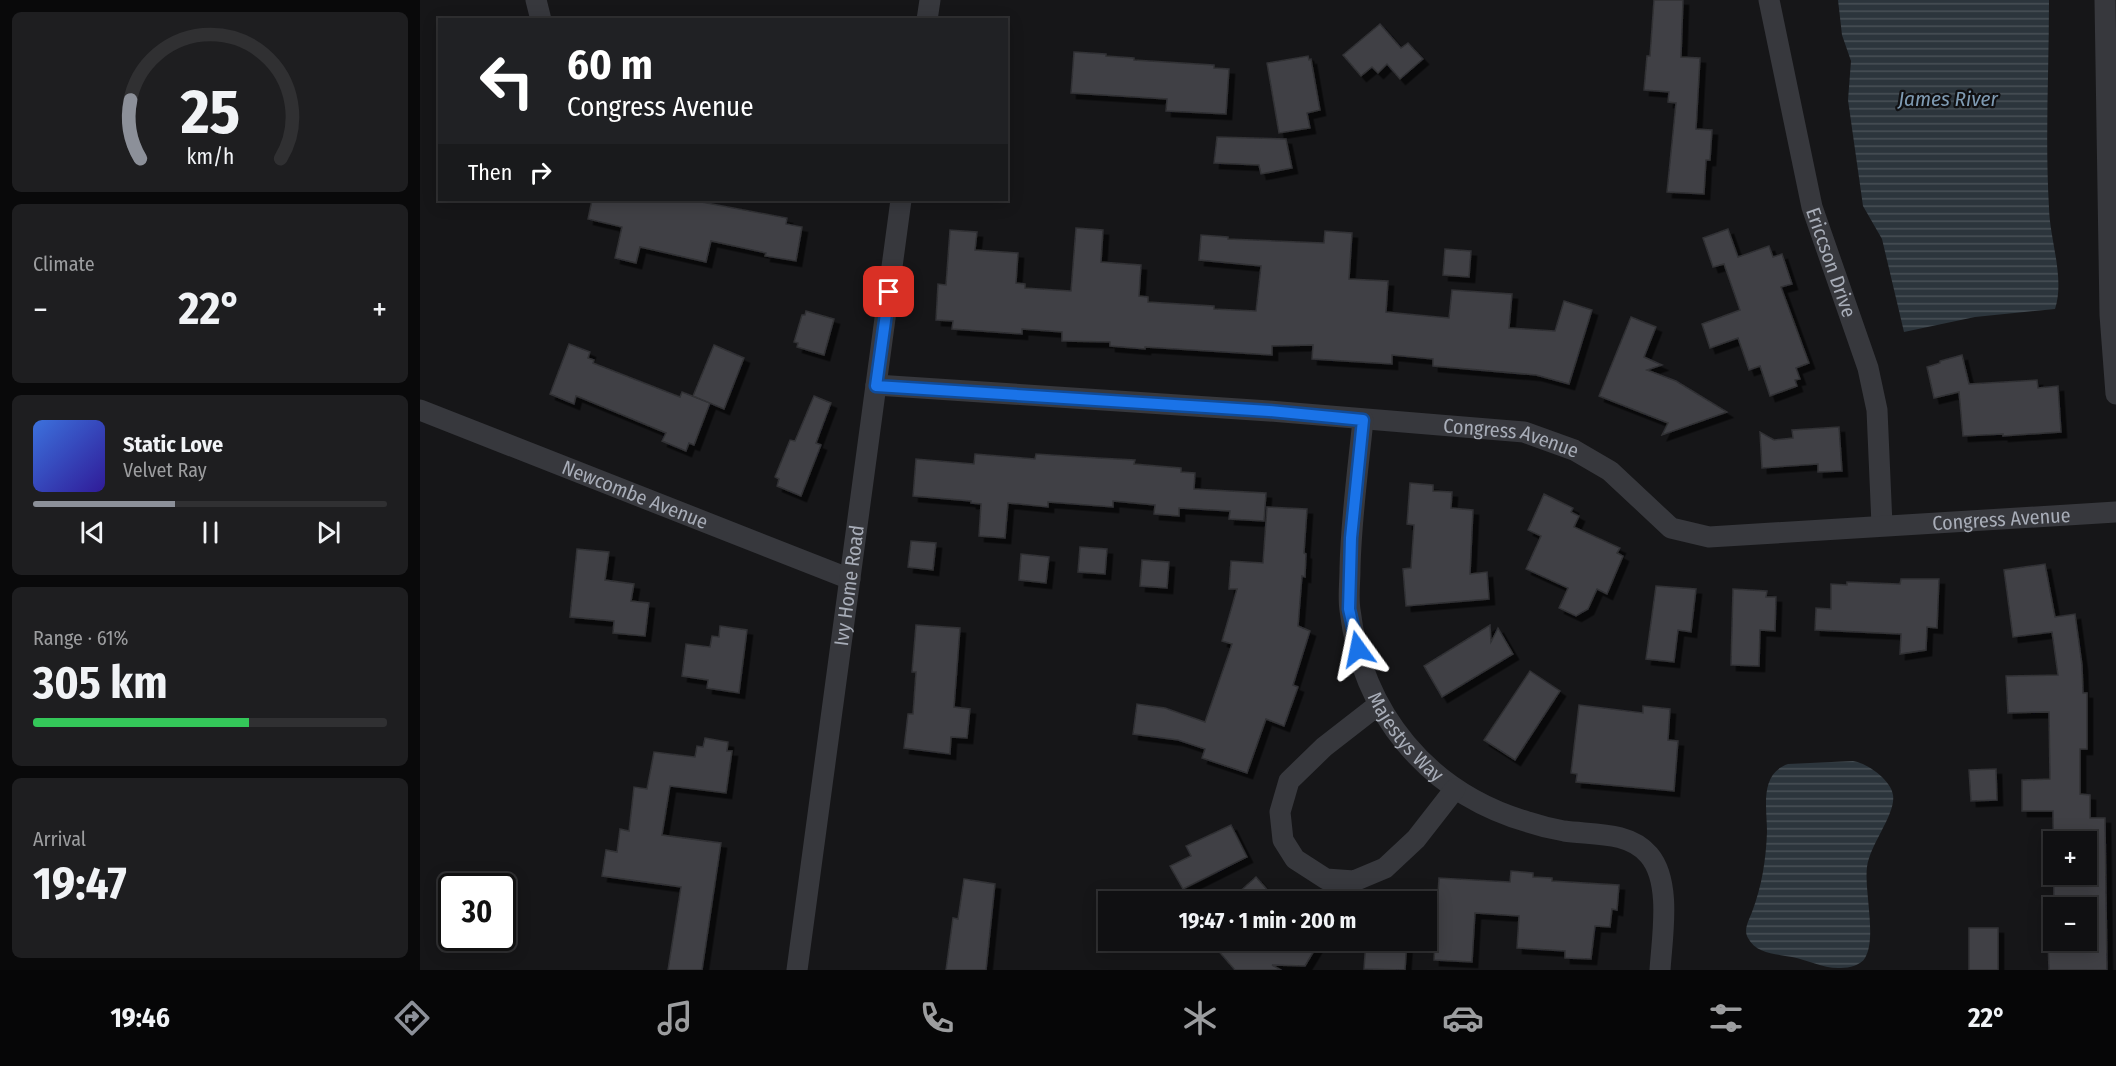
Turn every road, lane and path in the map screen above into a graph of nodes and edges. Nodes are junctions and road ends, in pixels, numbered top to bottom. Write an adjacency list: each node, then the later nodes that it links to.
1 (536, 0): 5 (street)
2 (930, 0): 6 (street)
3 (1769, 0): 13 (street, Ericcson Drive)
4 (2105, 0): 9 (street)
5 (541, 18)
6 (927, 18)
7 (901, 201): 8 (street, Ivy Home Road)
8 (876, 386): 11 (street, Congress Avenue); 14 (street, Ivy Home Road)
9 (2116, 394)
10 (420, 410): 14 (street, Newcombe Avenue)
11 (1363, 420): 13 (street, Congress Avenue); 15 (street, Majestys Way)
12 (2116, 512): 13 (street, Congress Avenue)
13 (1882, 525)
14 (850, 579): 17 (street, Ivy Home Road)
15 (1378, 705): 16 (street, Majestys Way); 16 (street)
16 (1455, 789): 18 (street, Majestys Way)
17 (797, 970)
18 (1660, 970)

